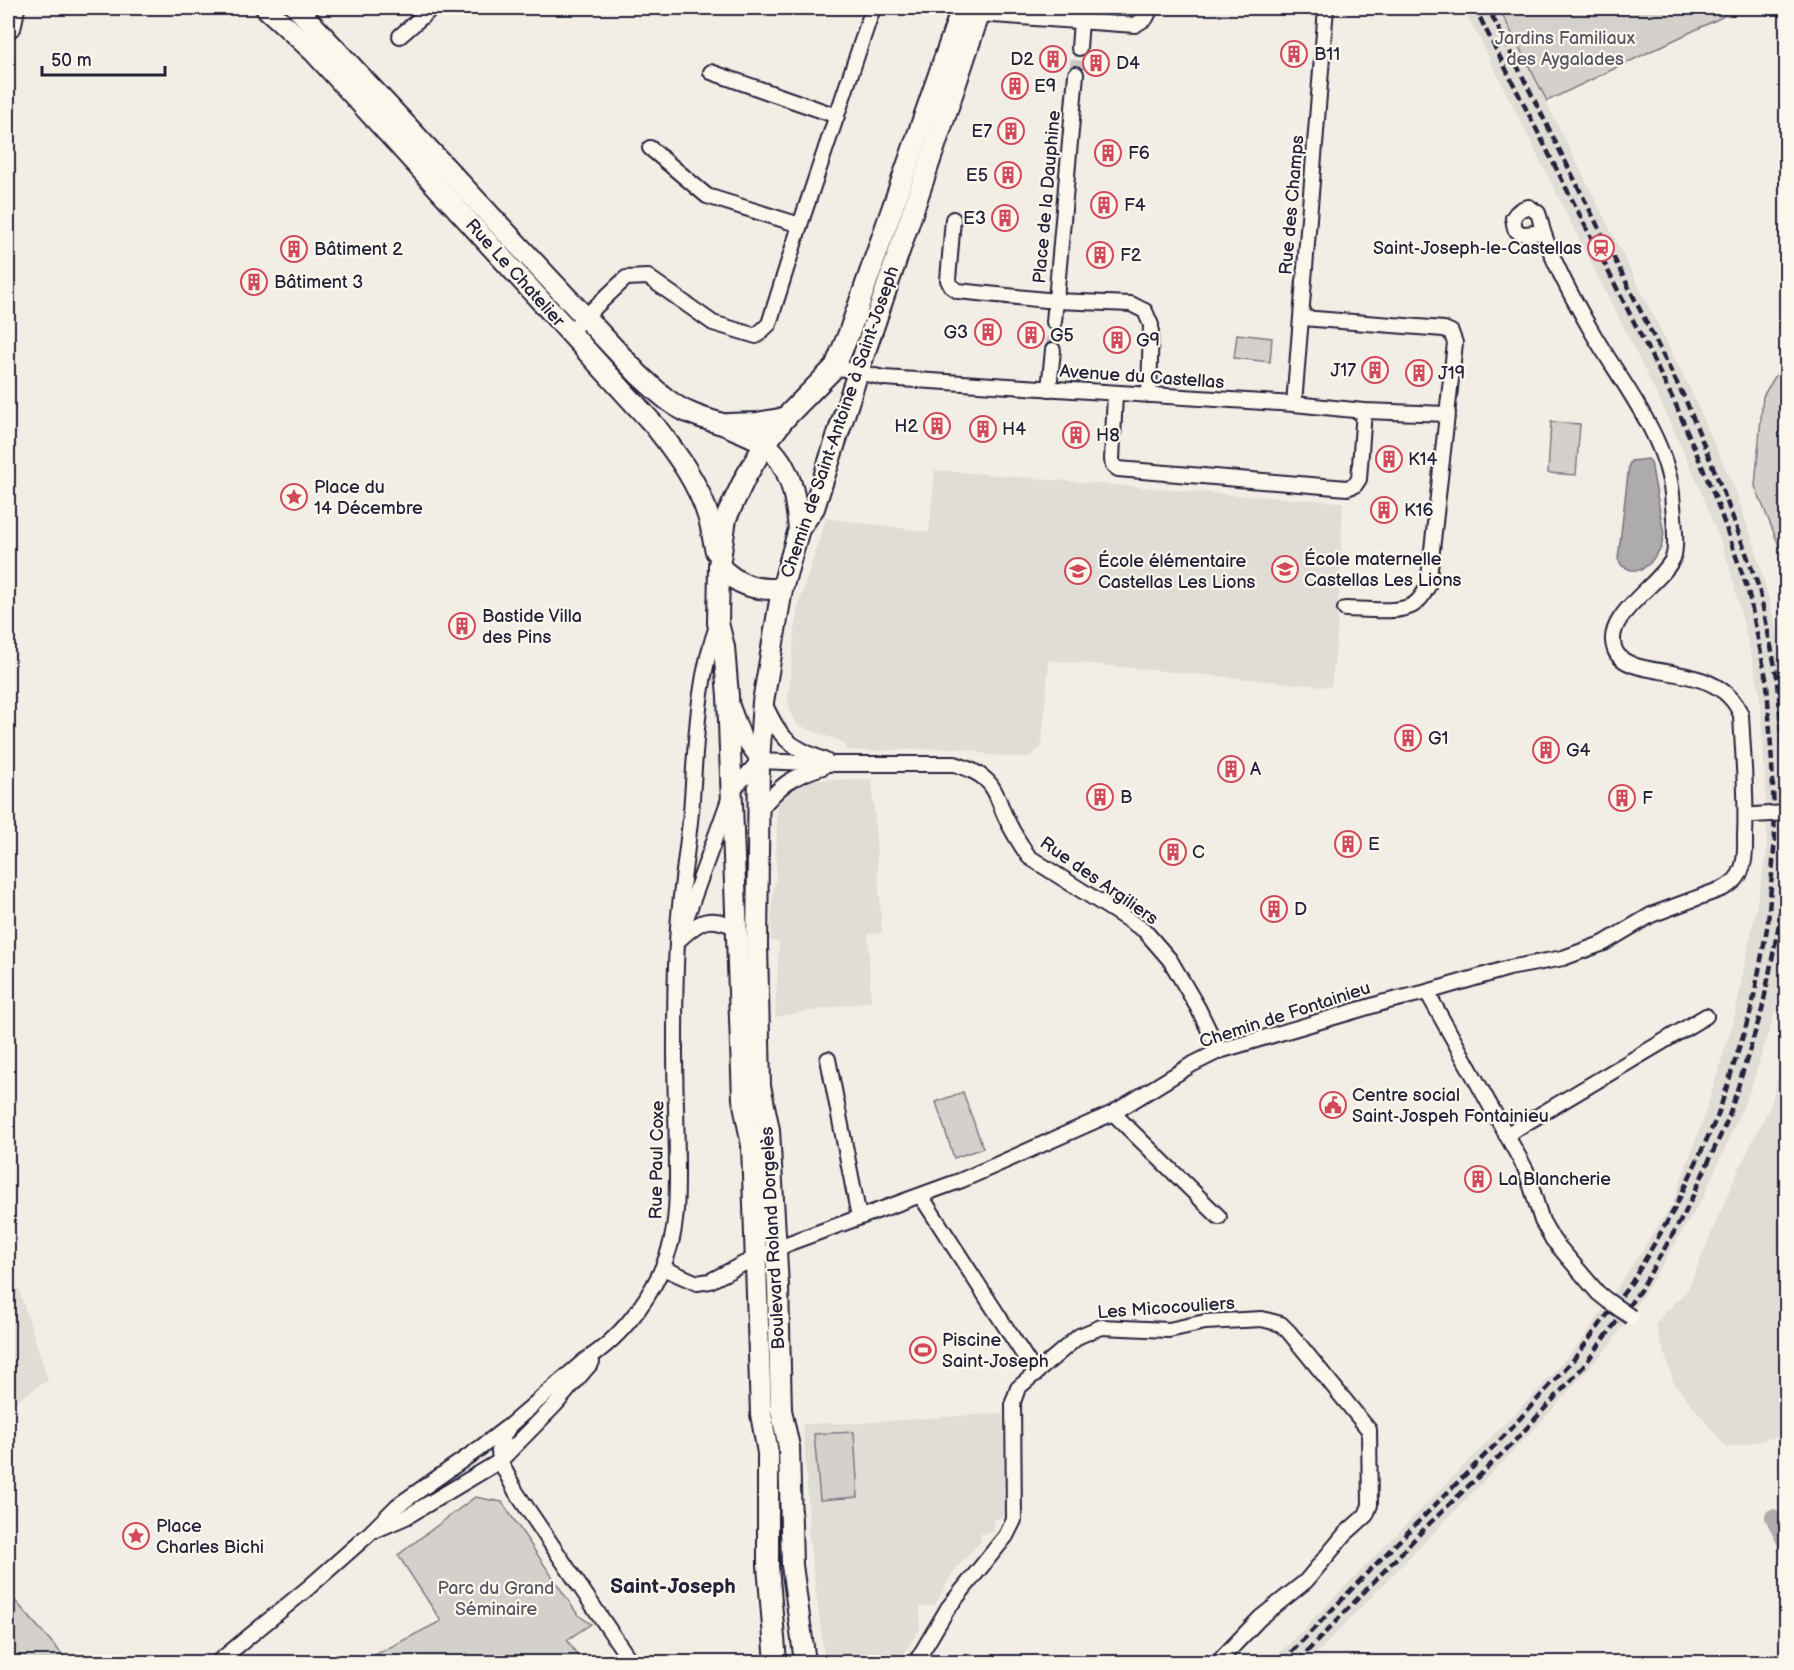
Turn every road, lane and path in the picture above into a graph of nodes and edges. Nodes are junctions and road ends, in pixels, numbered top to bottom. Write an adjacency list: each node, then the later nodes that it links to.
1 (11, 8): 10 (highway)
2 (266, 8): 24 (main road, Rue Le Chatelier)
3 (297, 8): 21 (main road, Rue Le Chatelier)
4 (432, 8): 11 (street)
5 (873, 8): 15 (street)
6 (1151, 8): 9 (street)
7 (1326, 8): 22 (street, Rue des Champs)
8 (971, 9): 9 (street); 26 (main road, Chemin de Saint-Antoine à Saint-Joseph); 27 (main road, Chemin de Saint-Antoine à Saint-Joseph)
9 (1081, 21): 12 (street)
10 (8, 24)
11 (400, 36)
12 (1078, 48)
13 (711, 72): 15 (street)
14 (1076, 75): 20 (street, Place de la Dauphine)
15 (837, 116): 18 (street)
16 (650, 148): 18 (street)
17 (953, 219): 20 (street)
18 (800, 225): 21 (street)
19 (1543, 232): 49 (street, Chemin de Fontainieu)
20 (1056, 301): 23 (street, Place de la Dauphine); 30 (street)
21 (585, 317): 24 (street); 35 (main road, Rue Le Chatelier)
22 (1302, 318): 31 (street, Rue des Champs); 33 (street)
23 (1054, 322)
24 (569, 332): 38 (main road, Rue Le Chatelier)
25 (1053, 350): 28 (street)
26 (835, 367): 27 (street, Avenue du Castellas); 34 (main road, Chemin de Saint-Antoine à Saint-Joseph)
27 (858, 372): 28 (street, Avenue du Castellas); 37 (main road, Chemin de Saint-Antoine à Saint-Joseph)
28 (1049, 389): 29 (street, Avenue du Castellas)
29 (1115, 394): 30 (street, Avenue du Castellas); 32 (street)
30 (1149, 395): 31 (street, Avenue du Castellas)
31 (1294, 404): 32 (street, Avenue du Castellas)
32 (1364, 411): 33 (street, Avenue du Castellas)
33 (1448, 414): 40 (street)
34 (785, 418): 35 (main road); 36 (main road, Chemin de Saint-Antoine à Saint-Joseph)
35 (723, 424): 36 (main road, Rue Le Chatelier)
36 (765, 444): 37 (main road); 38 (main road, Chemin de Saint-Antoine à Saint-Joseph)
37 (799, 529): 39 (main road, Chemin de Saint-Antoine à Saint-Joseph)
38 (719, 566): 39 (main road); 41 (main road, Chemin de Saint-Antoine à Saint-Joseph)
39 (782, 589): 43 (main road, Chemin de Saint-Antoine à Saint-Joseph)
40 (1345, 609)
41 (717, 623): 42 (main road, Chemin de Saint-Antoine à Saint-Joseph); 51 (street, Rue Paul Coxe)
42 (728, 696): 44 (street); 46 (main road, Chemin de Saint-Antoine à Saint-Joseph)
43 (764, 702): 44 (main road, Chemin de Saint-Antoine à Saint-Joseph); 45 (street, Rue des Argiliers)
44 (759, 761): 45 (street, Rue des Argiliers); 46 (street, Rue Paul Coxe); 47 (main road, Chemin de Saint-Antoine à Saint-Joseph)
45 (834, 764): 47 (street, Rue des Argiliers); 54 (street, Rue des Argiliers)
46 (732, 791): 50 (main road, Chemin de Saint-Antoine à Saint-Joseph); 51 (street, Rue Paul Coxe)
47 (759, 812): 61 (main road, Boulevard Roland Dorgelès)
48 (1786, 813): 49 (street, bridge)
49 (1750, 815): 52 (street, Chemin de Fontainieu)
50 (736, 927): 51 (street); 62 (main road, Boulevard Roland Dorgelès)
51 (677, 943): 63 (street, Rue Paul Coxe)
52 (1427, 992): 54 (street, Chemin de Fontainieu); 57 (street)
53 (1706, 1016): 57 (street)
54 (1220, 1051): 56 (street, Chemin de Fontainieu)
55 (828, 1059): 59 (street)
56 (1113, 1113): 58 (street, Chemin de Fontainieu); 60 (street)
57 (1506, 1135): 64 (street, bridge)
58 (921, 1196): 59 (street, Chemin de Fontainieu); 66 (street)
59 (859, 1217): 61 (street, Chemin de Fontainieu)
60 (1219, 1217)
61 (776, 1249): 62 (street, Chemin de Fontainieu); 73 (main road, Boulevard Roland Dorgelès)
62 (755, 1259): 63 (street, Chemin de Fontainieu); 72 (main road, Boulevard Roland Dorgelès)
63 (663, 1268): 65 (street, Rue Paul Coxe)
64 (1631, 1317)
65 (598, 1353): 67 (street, Rue Paul Coxe); 68 (street, Rue Paul Coxe)
66 (1036, 1374): 74 (street, Les Micocouliers); 75 (street, Les Micocouliers)
67 (510, 1425): 68 (street, Rue Paul Coxe); 69 (street)
68 (500, 1461): 69 (street); 71 (street)
69 (369, 1534): 70 (street)
70 (219, 1662)
71 (631, 1662)
72 (776, 1662)
73 (805, 1662)
74 (916, 1662)
75 (1218, 1662)

